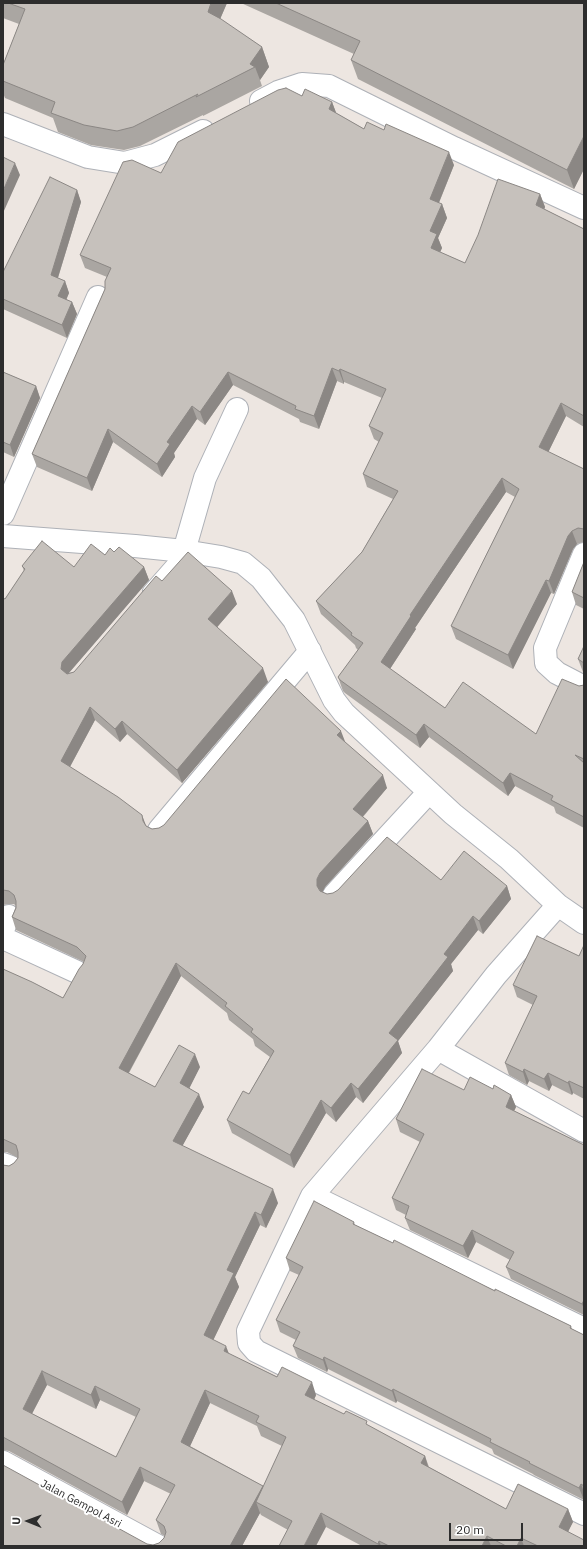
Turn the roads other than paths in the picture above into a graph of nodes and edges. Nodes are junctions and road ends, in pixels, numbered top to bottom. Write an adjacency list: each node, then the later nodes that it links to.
1 (242, 111): 4 (street)
2 (222, 121): 3 (street)
3 (3, 124)
4 (584, 208)
5 (98, 296): 7 (street)
6 (237, 409): 9 (street)
7 (3, 514)
8 (3, 536): 9 (street)
9 (184, 551): 11 (lane); 12 (street)
10 (584, 554): 13 (street)
11 (144, 598)
12 (310, 651): 14 (street); 15 (street)
13 (584, 687)
14 (429, 792): 16 (street); 17 (street)
15 (159, 830)
16 (334, 895)
17 (558, 905): 18 (street); 21 (street)
18 (584, 923)
19 (3, 938): 20 (street)
20 (77, 972)
21 (438, 1049): 22 (street); 23 (street)
22 (584, 1131)
23 (312, 1196): 24 (street); 26 (street)
24 (584, 1329)
25 (3, 1462): 27 (street, Jalan Gempol Asri)
26 (584, 1514)
27 (158, 1546)

